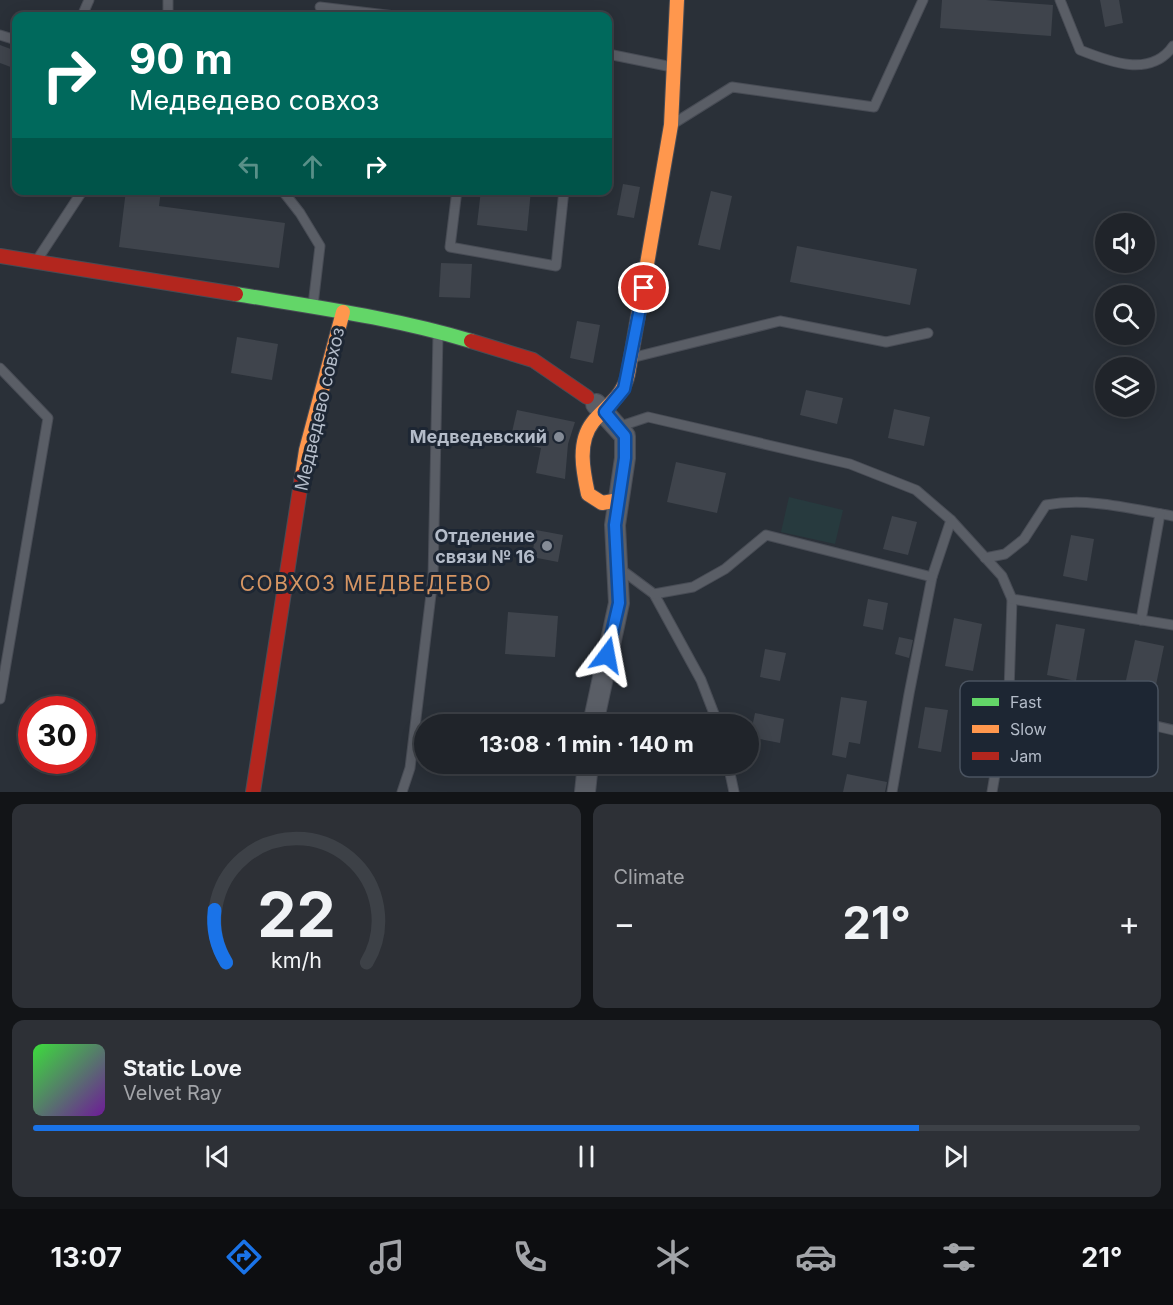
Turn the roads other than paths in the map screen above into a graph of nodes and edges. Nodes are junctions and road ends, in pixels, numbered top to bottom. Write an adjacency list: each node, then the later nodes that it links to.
1 (677, 0): 8 (street)
2 (923, 0): 9 (lane)
3 (1060, 0): 6 (lane)
4 (320, 7): 5 (lane)
5 (362, 12)
6 (1173, 46)
7 (612, 55): 8 (lane)
8 (674, 67): 9 (street)
9 (671, 124): 20 (street)
10 (80, 195): 15 (lane)
11 (286, 195): 16 (lane)
12 (456, 195): 13 (lane)
13 (563, 195)
14 (0, 256): 15 (street)
15 (36, 262): 16 (street)
16 (312, 306): 17 (street)
17 (343, 312): 18 (street); 44 (street, Медведево совхоз)
18 (438, 331): 22 (street); 45 (lane)
19 (928, 333): 20 (lane)
20 (632, 358): 23 (street)
21 (0, 368): 36 (lane)
22 (586, 397): 23 (street)
23 (611, 419): 24 (street); 24 (street); 27 (lane)
24 (619, 500): 29 (street)
25 (1160, 514): 26 (lane); 28 (lane); 33 (lane)
26 (1173, 516)
27 (951, 520): 28 (lane); 30 (lane)
28 (985, 558): 32 (lane)
29 (617, 567): 31 (lane); 37 (street)
30 (932, 578): 31 (lane); 48 (lane)
31 (654, 594): 38 (lane)
32 (1012, 599): 33 (lane); 35 (lane)
33 (1141, 620): 34 (lane)
34 (1173, 625)
35 (1009, 681)
36 (0, 699)
37 (595, 714)
38 (714, 714)
39 (1158, 727): 40 (lane)
40 (1173, 730)
41 (587, 774): 46 (street)
42 (730, 774): 47 (lane)
43 (995, 777): 49 (lane)
44 (253, 792)
45 (402, 792)
46 (585, 792)
47 (734, 792)
48 (892, 792)
49 (992, 792)

